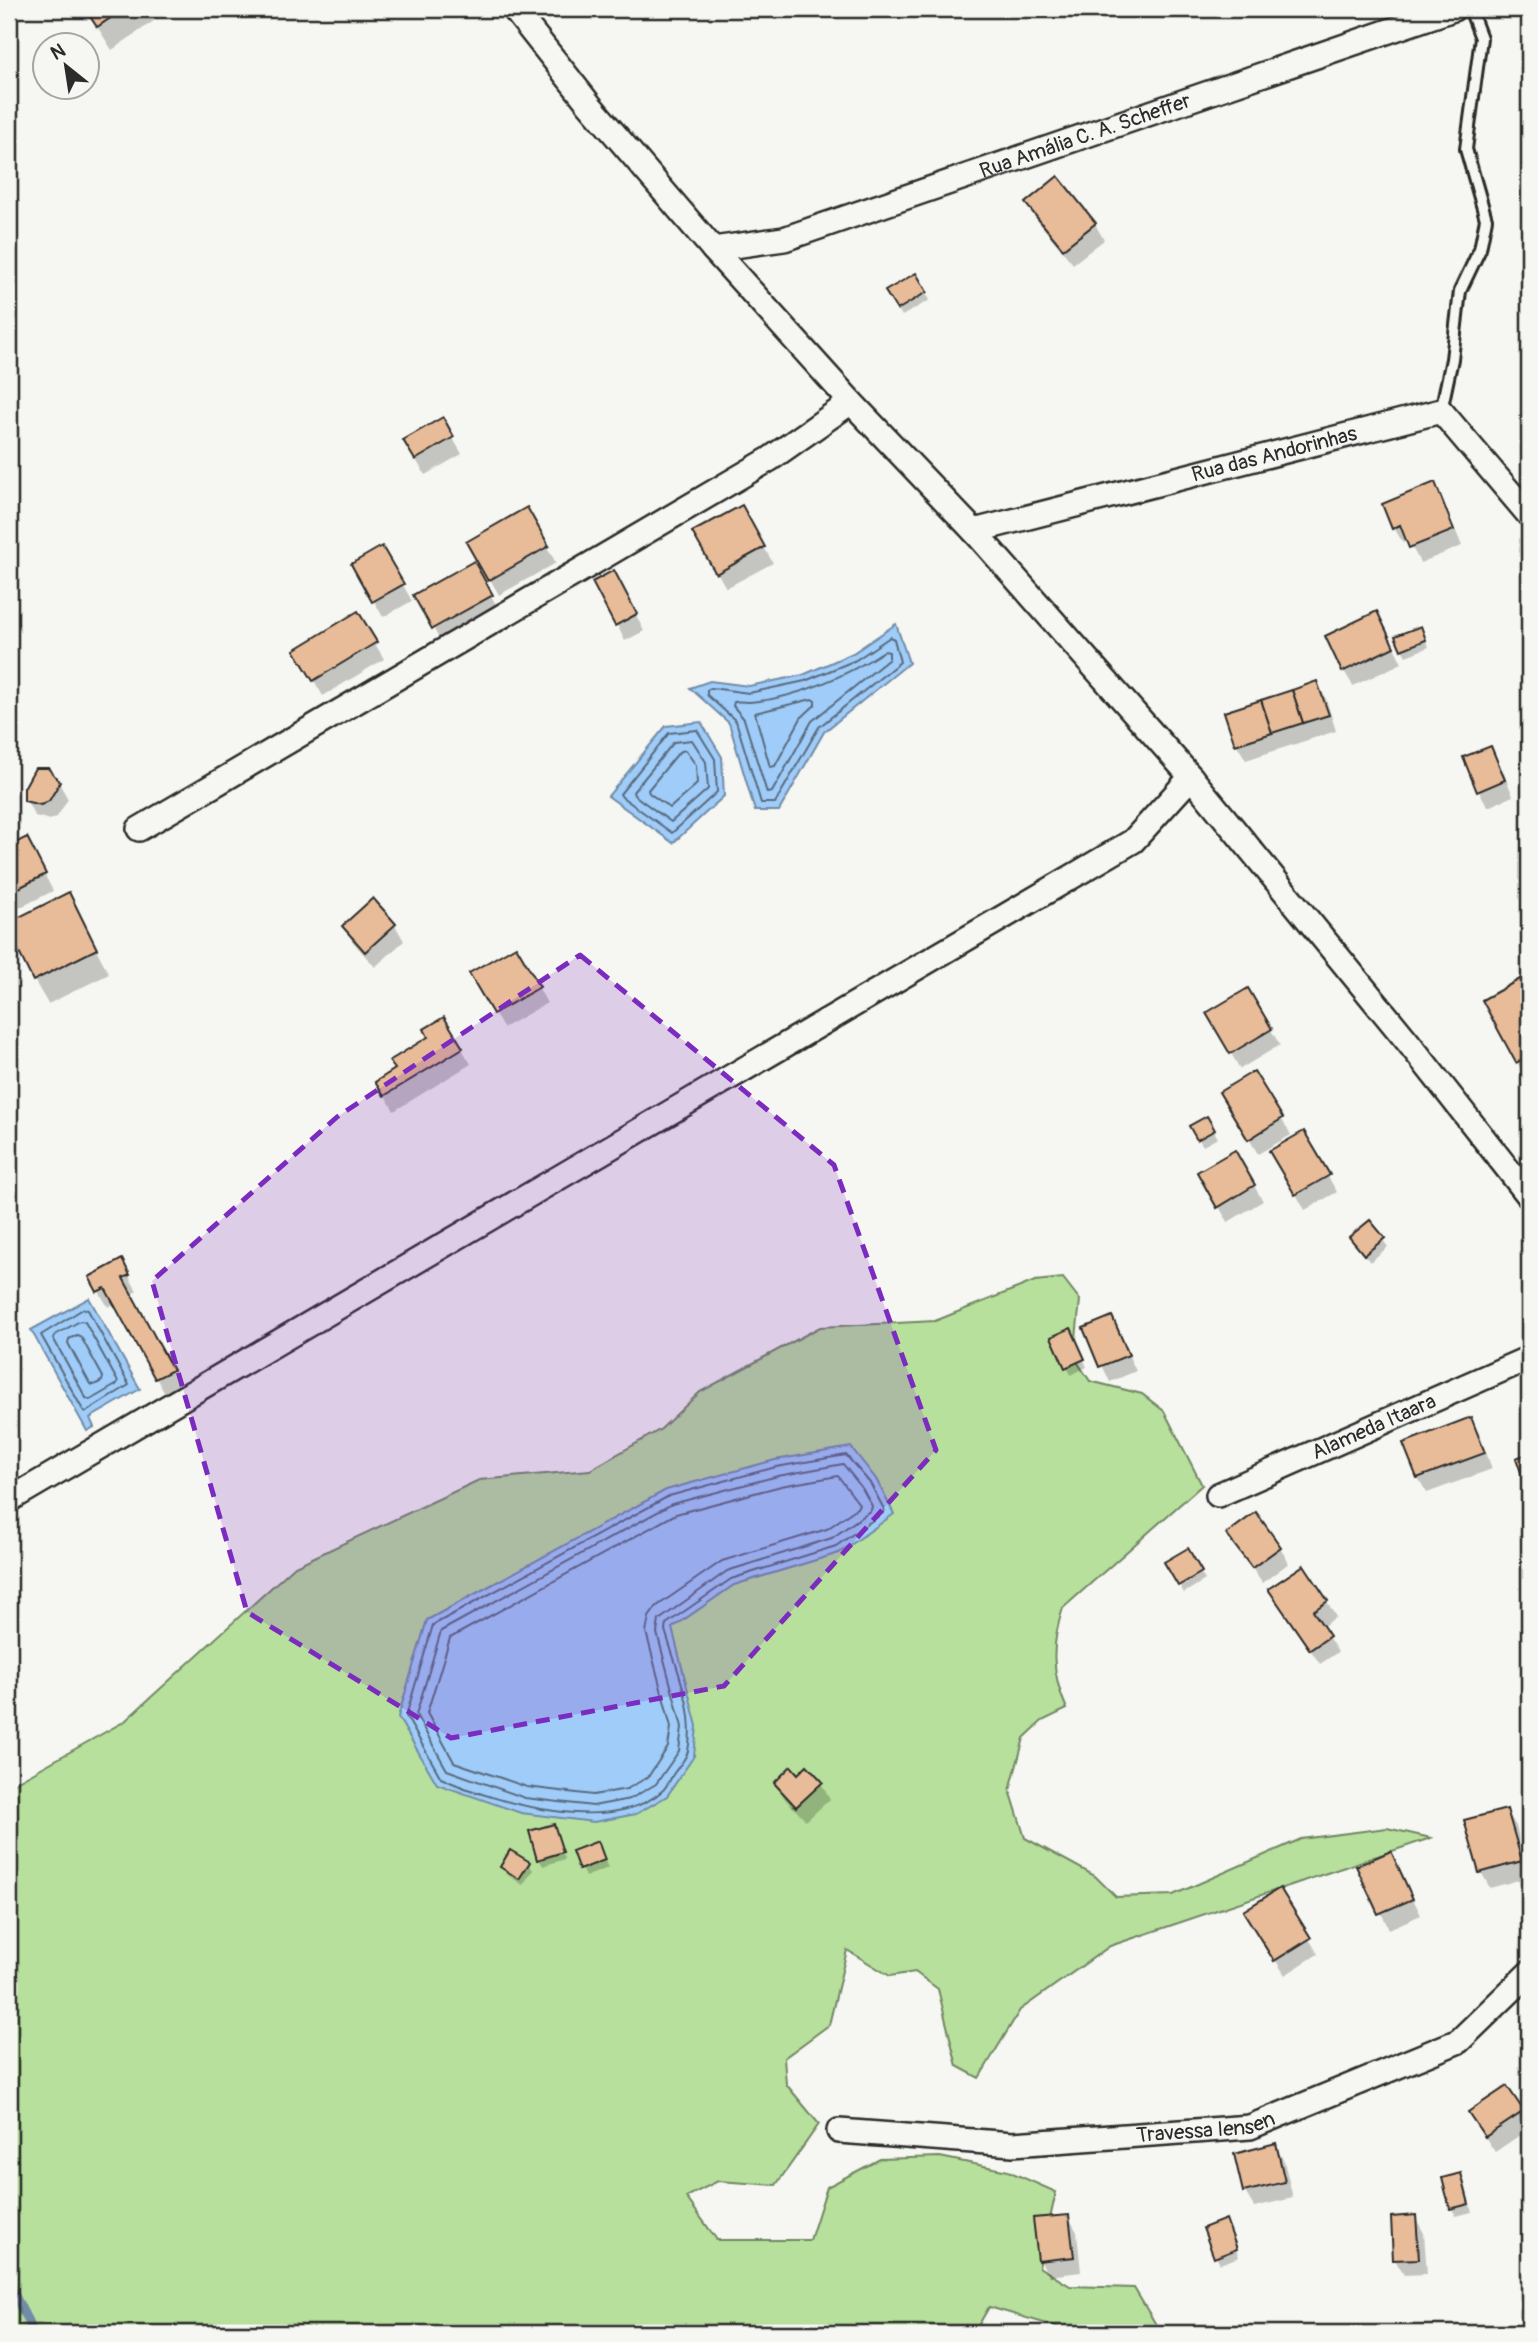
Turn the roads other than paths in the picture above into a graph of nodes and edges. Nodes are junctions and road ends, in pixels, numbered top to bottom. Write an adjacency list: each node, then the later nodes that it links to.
1 (514, 9): 4 (street)
2 (1453, 9): 4 (street, Rua Amália C. A. Scheffer)
3 (1470, 9): 6 (lane)
4 (713, 249): 5 (street)
5 (851, 402): 8 (street); 10 (street)
6 (1441, 411): 7 (street); 8 (street, Rua das Andorinhas)
7 (1529, 515)
8 (974, 531): 9 (street)
9 (1191, 777): 11 (street); 14 (street)
10 (139, 828)
11 (1529, 1196)
12 (1529, 1359): 13 (street, Alameda Itaara)
13 (1218, 1495)
14 (9, 1500)
15 (1529, 1973): 16 (street, Travessa Iensen)
16 (839, 2130)

